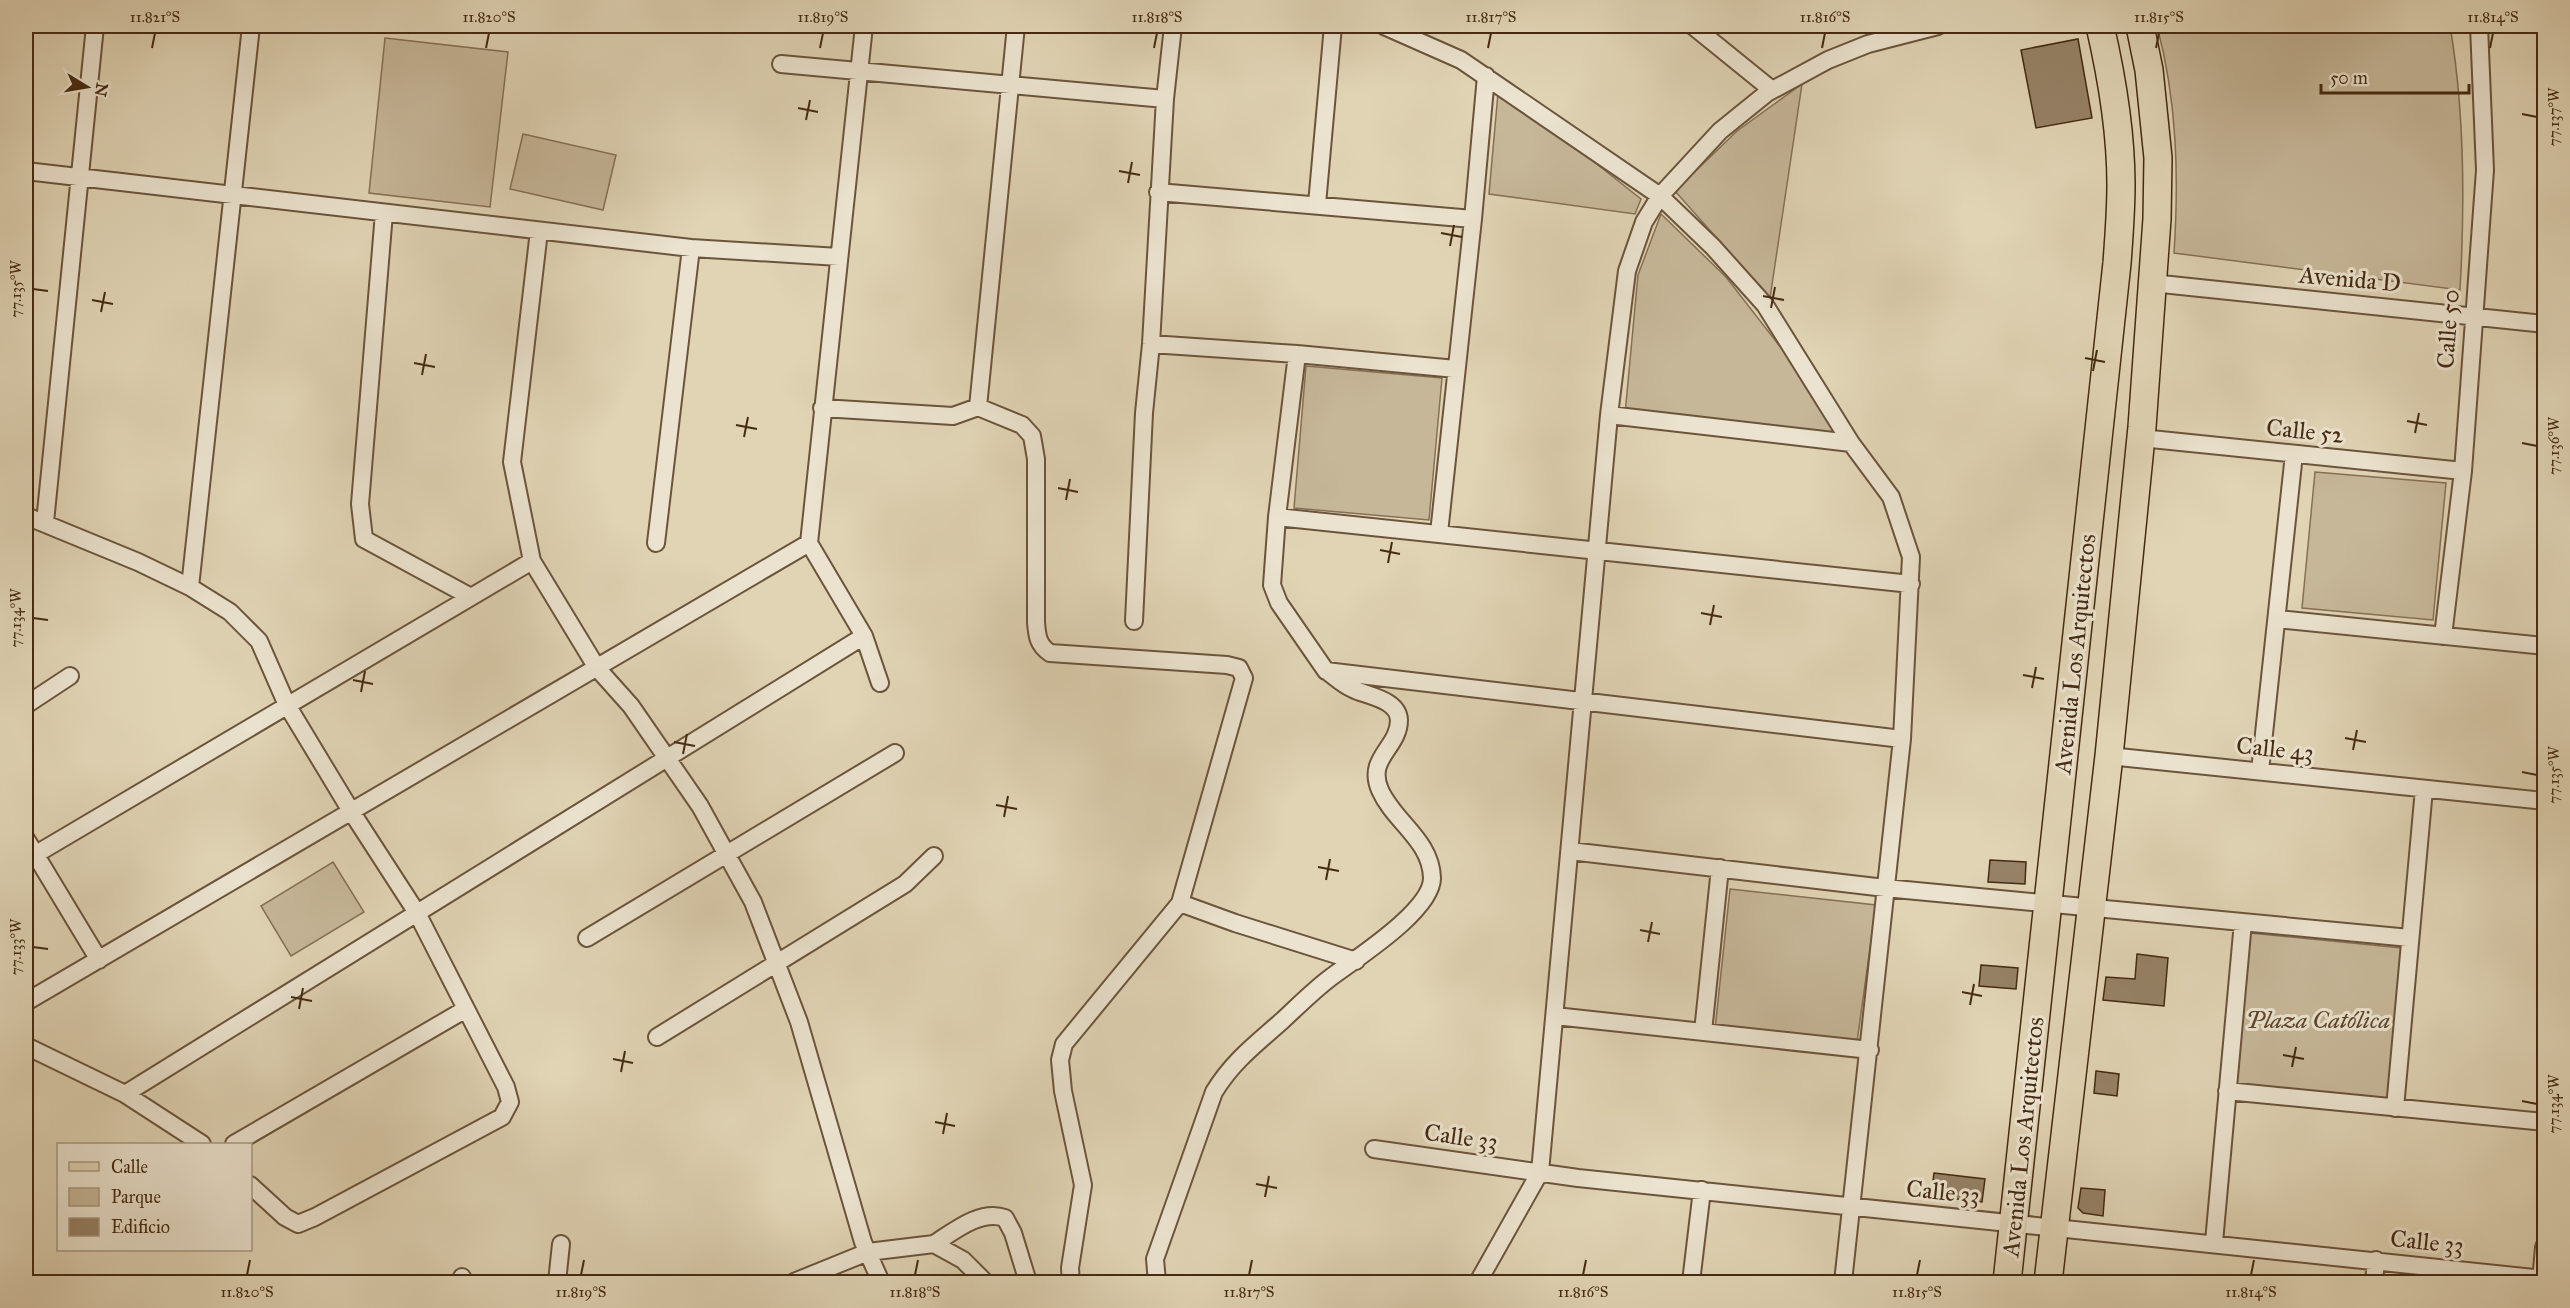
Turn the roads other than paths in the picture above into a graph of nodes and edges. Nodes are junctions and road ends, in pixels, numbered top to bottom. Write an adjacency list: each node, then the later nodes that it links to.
1 (94, 26): 20 (street)
2 (251, 26): 22 (street)
3 (864, 26): 14 (street)
4 (1016, 26): 16 (street)
5 (1173, 26): 18 (street)
6 (1334, 26): 24 (street)
7 (1384, 26): 15 (street)
8 (1693, 26): 17 (street)
9 (1938, 26): 17 (street)
10 (2100, 26): 81 (main road, Avenida Los Arquitectos)
11 (2140, 26): 30 (main road, Avenida Los Arquitectos)
12 (2479, 26): 31 (street, Calle 50)
13 (781, 64): 14 (street)
14 (859, 71): 16 (street); 29 (street)
15 (1486, 76): 23 (street); 26 (street)
16 (1010, 86): 18 (street); 36 (street)
17 (1772, 90): 23 (street)
18 (1165, 99): 21 (street)
19 (26, 171): 20 (street)
20 (78, 177): 22 (street); 45 (street)
21 (1158, 192): 24 (street); 33 (street)
22 (233, 195): 25 (street); 52 (street)
23 (1660, 196): 38 (street); 40 (street)
24 (1317, 204): 26 (street)
25 (384, 213): 27 (street); 53 (street)
26 (1473, 219): 35 (street)
27 (539, 231): 28 (street); 50 (street)
28 (691, 248): 29 (street); 47 (street)
29 (839, 257): 37 (street)
30 (2152, 283): 31 (street, Avenida D); 39 (main road, Avenida Los Arquitectos)
31 (2473, 315): 32 (street, Avenida D); 42 (street, Calle 50)
32 (2544, 324)
33 (1151, 344): 34 (street); 55 (street)
34 (1297, 354): 35 (street); 44 (street)
35 (1455, 369): 46 (street)
36 (978, 407): 37 (street); 82 (street)
37 (822, 408): 48 (street)
38 (1609, 415): 40 (street); 49 (street)
39 (2141, 438): 41 (street, Calle 52); 68 (main road, Avenida Los Arquitectos)
40 (1851, 443): 51 (street)
41 (2294, 454): 42 (street, Calle 52); 54 (street)
42 (2463, 471): 57 (street, Calle 50)
43 (26, 516): 45 (street)
44 (1277, 517): 46 (street); 60 (street)
45 (45, 522): 52 (street)
46 (1439, 532): 49 (street)
47 (656, 543)
48 (809, 543): 56 (street); 59 (street)
49 (1597, 550): 51 (street); 63 (street)
50 (532, 561): 53 (street); 59 (street)
51 (1911, 584): 66 (street)
52 (190, 587): 65 (street)
53 (471, 597): 65 (street)
54 (2277, 619): 57 (street); 70 (street)
55 (1134, 621)
56 (864, 636): 62 (street); 69 (street)
57 (2443, 636): 58 (street)
58 (2544, 646)
59 (597, 668): 69 (street); 73 (street)
60 (1326, 671): 63 (street); 89 (street)
61 (70, 676): 64 (street)
62 (880, 683)
63 (1583, 701): 66 (street); 75 (street)
64 (26, 705)
65 (287, 705): 73 (street); 78 (street)
66 (1902, 739): 80 (street)
67 (895, 753): 76 (street)
68 (2109, 756): 70 (street, Calle 43); 83 (main road, Avenida Los Arquitectos)
69 (667, 758): 76 (street); 84 (street)
70 (2260, 771): 71 (street, Calle 43)
71 (2424, 789): 72 (street, Calle 43); 87 (street)
72 (2544, 801)
73 (351, 811): 84 (street); 88 (street)
74 (26, 839): 78 (street)
75 (1570, 851): 79 (street); 93 (street)
76 (727, 853): 86 (street); 90 (street)
77 (934, 856): 90 (street)
78 (30, 857): 88 (street)
79 (1720, 868): 80 (street); 94 (street)
80 (1885, 888): 81 (street); 97 (street)
81 (2049, 902): 83 (street); 109 (main road, Avenida Los Arquitectos)
82 (1180, 903): 89 (street); 123 (street)
83 (2091, 908): 85 (street); 110 (main road, Avenida Los Arquitectos)
84 (417, 913): 92 (street); 99 (street)
85 (2243, 922): 87 (street); 98 (street)
86 (587, 938)
87 (2410, 938): 100 (street)
88 (99, 960): 91 (street)
89 (1356, 961): 124 (street)
90 (777, 964): 95 (street); 115 (street)
91 (26, 1002)
92 (466, 1009): 103 (street); 106 (street)
93 (1555, 1016): 94 (street); 105 (street)
94 (1703, 1032): 97 (street)
95 (657, 1037)
96 (26, 1046): 99 (street)
97 (1870, 1050): 108 (street)
98 (2227, 1091): 100 (street); 111 (street)
99 (125, 1094): 102 (street)
100 (2395, 1108): 101 (street)
101 (2544, 1122)
102 (200, 1143)
103 (236, 1143)
104 (1374, 1149): 105 (street, Calle 33)
105 (1540, 1172): 107 (street, Calle 33); 125 (street)
106 (252, 1187)
107 (1702, 1190): 108 (street, Calle 33); 126 (street)
108 (1852, 1207): 109 (street, Calle 33); 127 (street)
109 (2014, 1223): 110 (street, Calle 33); 128 (main road, Avenida Los Arquitectos)
110 (2055, 1226): 111 (street, Calle 33); 129 (main road, Avenida Los Arquitectos)
111 (2214, 1242): 116 (street, Calle 33)
112 (561, 1244): 118 (street)
113 (934, 1244): 115 (street); 121 (street); 122 (street)
114 (2544, 1247): 117 (street)
115 (868, 1251): 119 (street); 120 (street)
116 (2376, 1260): 117 (street, Calle 33); 130 (street)
117 (2542, 1280)
118 (557, 1282)
119 (794, 1282)
120 (881, 1282)
121 (985, 1282)
122 (1028, 1282)
123 (1071, 1282)
124 (1157, 1282)
125 (1478, 1282)
126 (1691, 1282)
127 (1843, 1282)
128 (2007, 1282)
129 (2048, 1282)
130 (2374, 1282)

